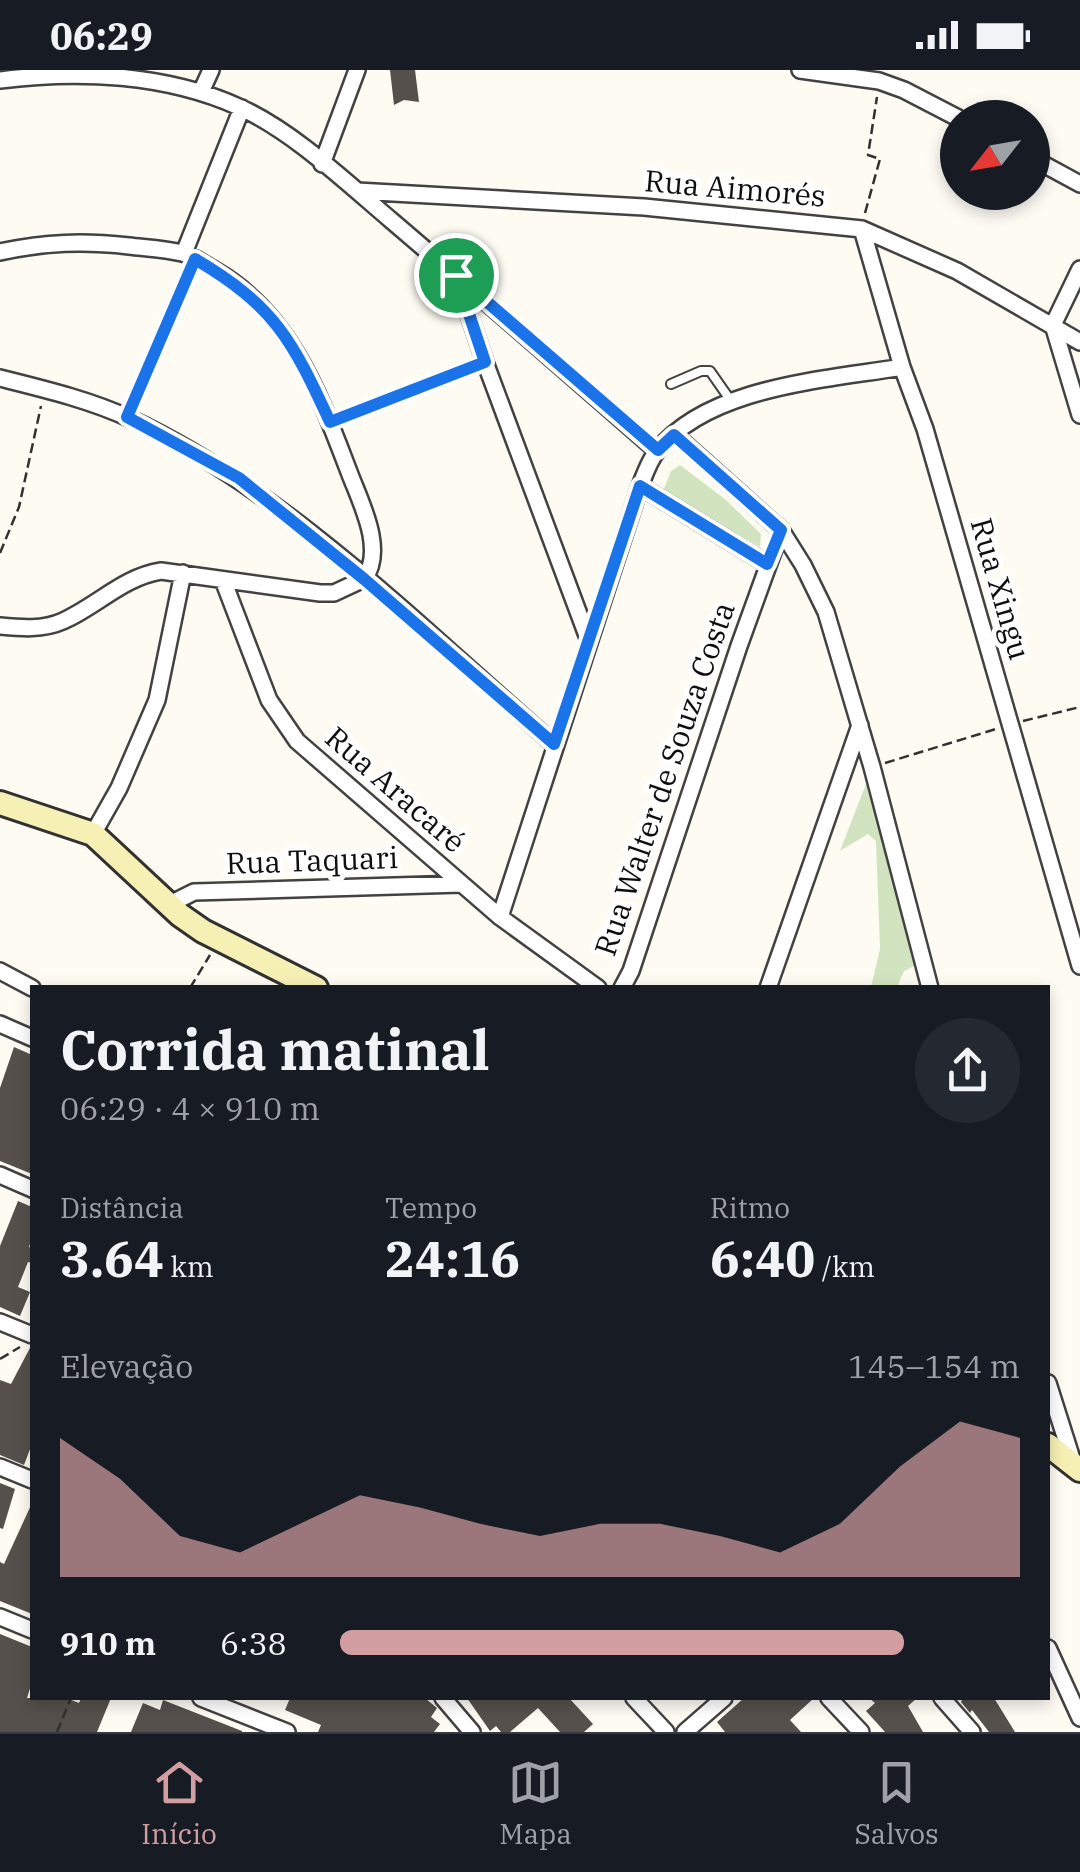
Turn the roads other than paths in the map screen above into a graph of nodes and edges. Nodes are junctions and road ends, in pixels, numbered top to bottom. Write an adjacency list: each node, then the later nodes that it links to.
1 (212, 70): 5 (street)
2 (357, 70): 8 (street)
3 (811, 71): 7 (street)
4 (0, 80): 5 (street)
5 (202, 92): 6 (street)
6 (242, 108): 8 (street); 14 (street)
7 (940, 109)
8 (322, 164): 11 (street)
9 (1050, 168): 10 (street)
10 (1080, 184)
11 (357, 192): 12 (street, Rua Aimorés); 16 (street)
12 (862, 229): 17 (street, Rua Aimorés); 20 (street, Rua Xingu)
13 (0, 252): 14 (street)
14 (190, 256): 25 (street)
15 (1080, 269): 17 (street)
16 (456, 275): 19 (street); 27 (street)
17 (1053, 325): 18 (street, Rua Aimorés); 24 (street)
18 (1080, 342)
19 (485, 362): 25 (lane); 35 (street)
20 (902, 368): 23 (street); 43 (street, Rua Xingu)
21 (0, 378): 32 (street)
22 (671, 384): 23 (lane)
23 (731, 402): 26 (street)
24 (1080, 415)
25 (330, 422): 32 (street)
26 (674, 435): 27 (street); 29 (street)
27 (658, 450): 28 (street)
28 (640, 486): 30 (street); 35 (street)
29 (781, 530): 30 (street, Rua Walter de Souza Costa); 36 (street)
30 (767, 564): 47 (street, Rua Walter de Souza Costa)
31 (183, 573): 33 (street); 34 (street); 39 (street)
32 (364, 579): 33 (street); 37 (street)
33 (223, 580): 40 (street, Rua Aracaré)
34 (0, 626)
35 (589, 640): 37 (street)
36 (860, 725): 48 (street); 49 (street)
37 (554, 744): 42 (street)
38 (0, 802): 39 (main road)
39 (93, 834): 41 (main road)
40 (461, 884): 41 (street, Rua Taquari); 42 (street, Rua Aracaré)
41 (168, 905): 45 (main road)
42 (500, 916): 46 (street, Rua Aracaré)
43 (1080, 966)
44 (0, 971): 50 (street)
45 (310, 985)
46 (594, 985)
47 (624, 985)
48 (769, 985)
49 (929, 985)
50 (30, 987)
51 (0, 1024): 52 (street)
52 (30, 1037)
53 (0, 1175): 54 (street)
54 (30, 1188)
55 (0, 1322): 56 (street)
56 (30, 1339)
57 (1050, 1389): 60 (street)
58 (1050, 1447): 60 (main road)
59 (0, 1467): 61 (street)
60 (1077, 1468)
61 (30, 1479)
62 (0, 1617): 63 (street)
63 (30, 1629)
64 (1050, 1652): 71 (street)
65 (206, 1700): 72 (street)
66 (445, 1700): 73 (street)
67 (636, 1700): 74 (street)
68 (722, 1700): 75 (street)
69 (832, 1700): 76 (street)
70 (944, 1700): 77 (street)
71 (1080, 1718)
72 (287, 1732)
73 (472, 1732)
74 (666, 1732)
75 (685, 1732)
76 (861, 1732)
77 (972, 1732)

